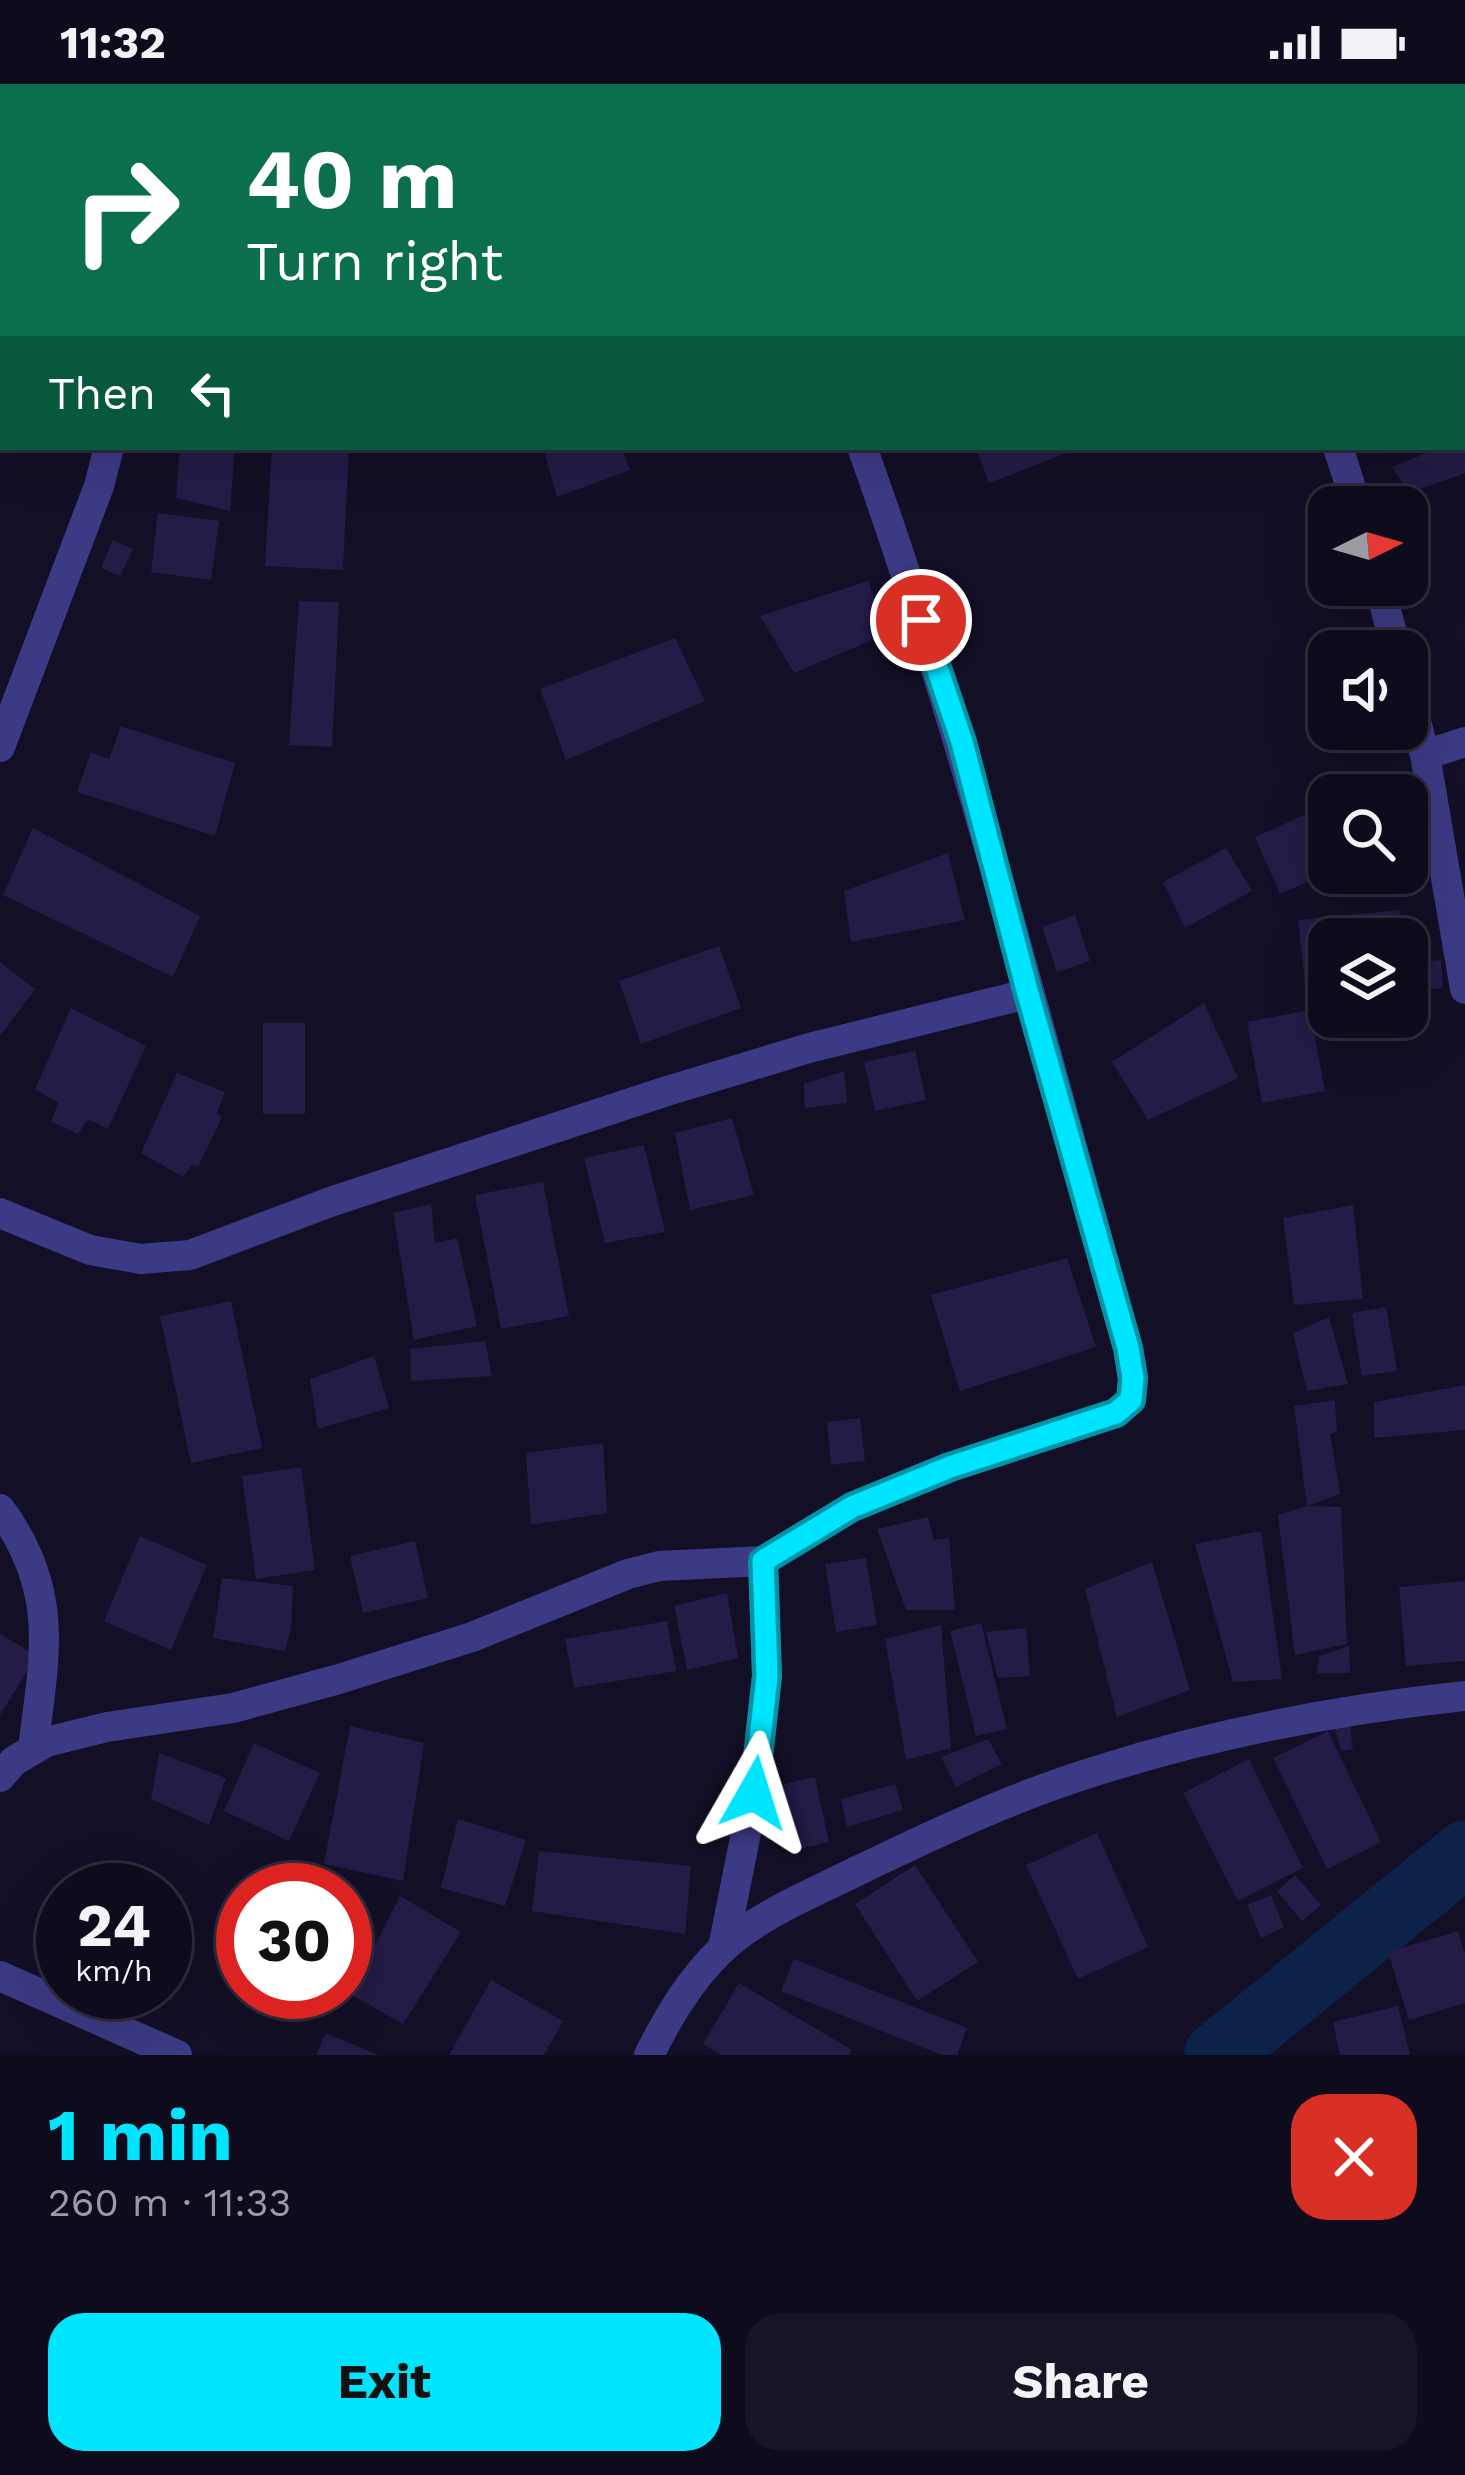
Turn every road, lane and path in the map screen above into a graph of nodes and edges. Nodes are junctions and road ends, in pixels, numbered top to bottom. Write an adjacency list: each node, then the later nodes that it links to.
1 (108, 450): 6 (street)
2 (863, 450): 10 (street)
3 (1339, 450): 4 (street)
4 (1350, 486)
5 (1465, 742): 8 (street)
6 (0, 747)
7 (1424, 750): 8 (street)
8 (1425, 755): 9 (street)
9 (1465, 988)
10 (1028, 994): 11 (street); 13 (street)
11 (0, 1213)
12 (0, 1509): 15 (street)
13 (763, 1561): 15 (street); 17 (street)
14 (1465, 1696): 17 (street)
15 (34, 1748): 16 (street)
16 (0, 1777)
17 (723, 1948): 20 (street)
18 (0, 1976): 19 (street)
19 (177, 2055)
20 (650, 2055)

